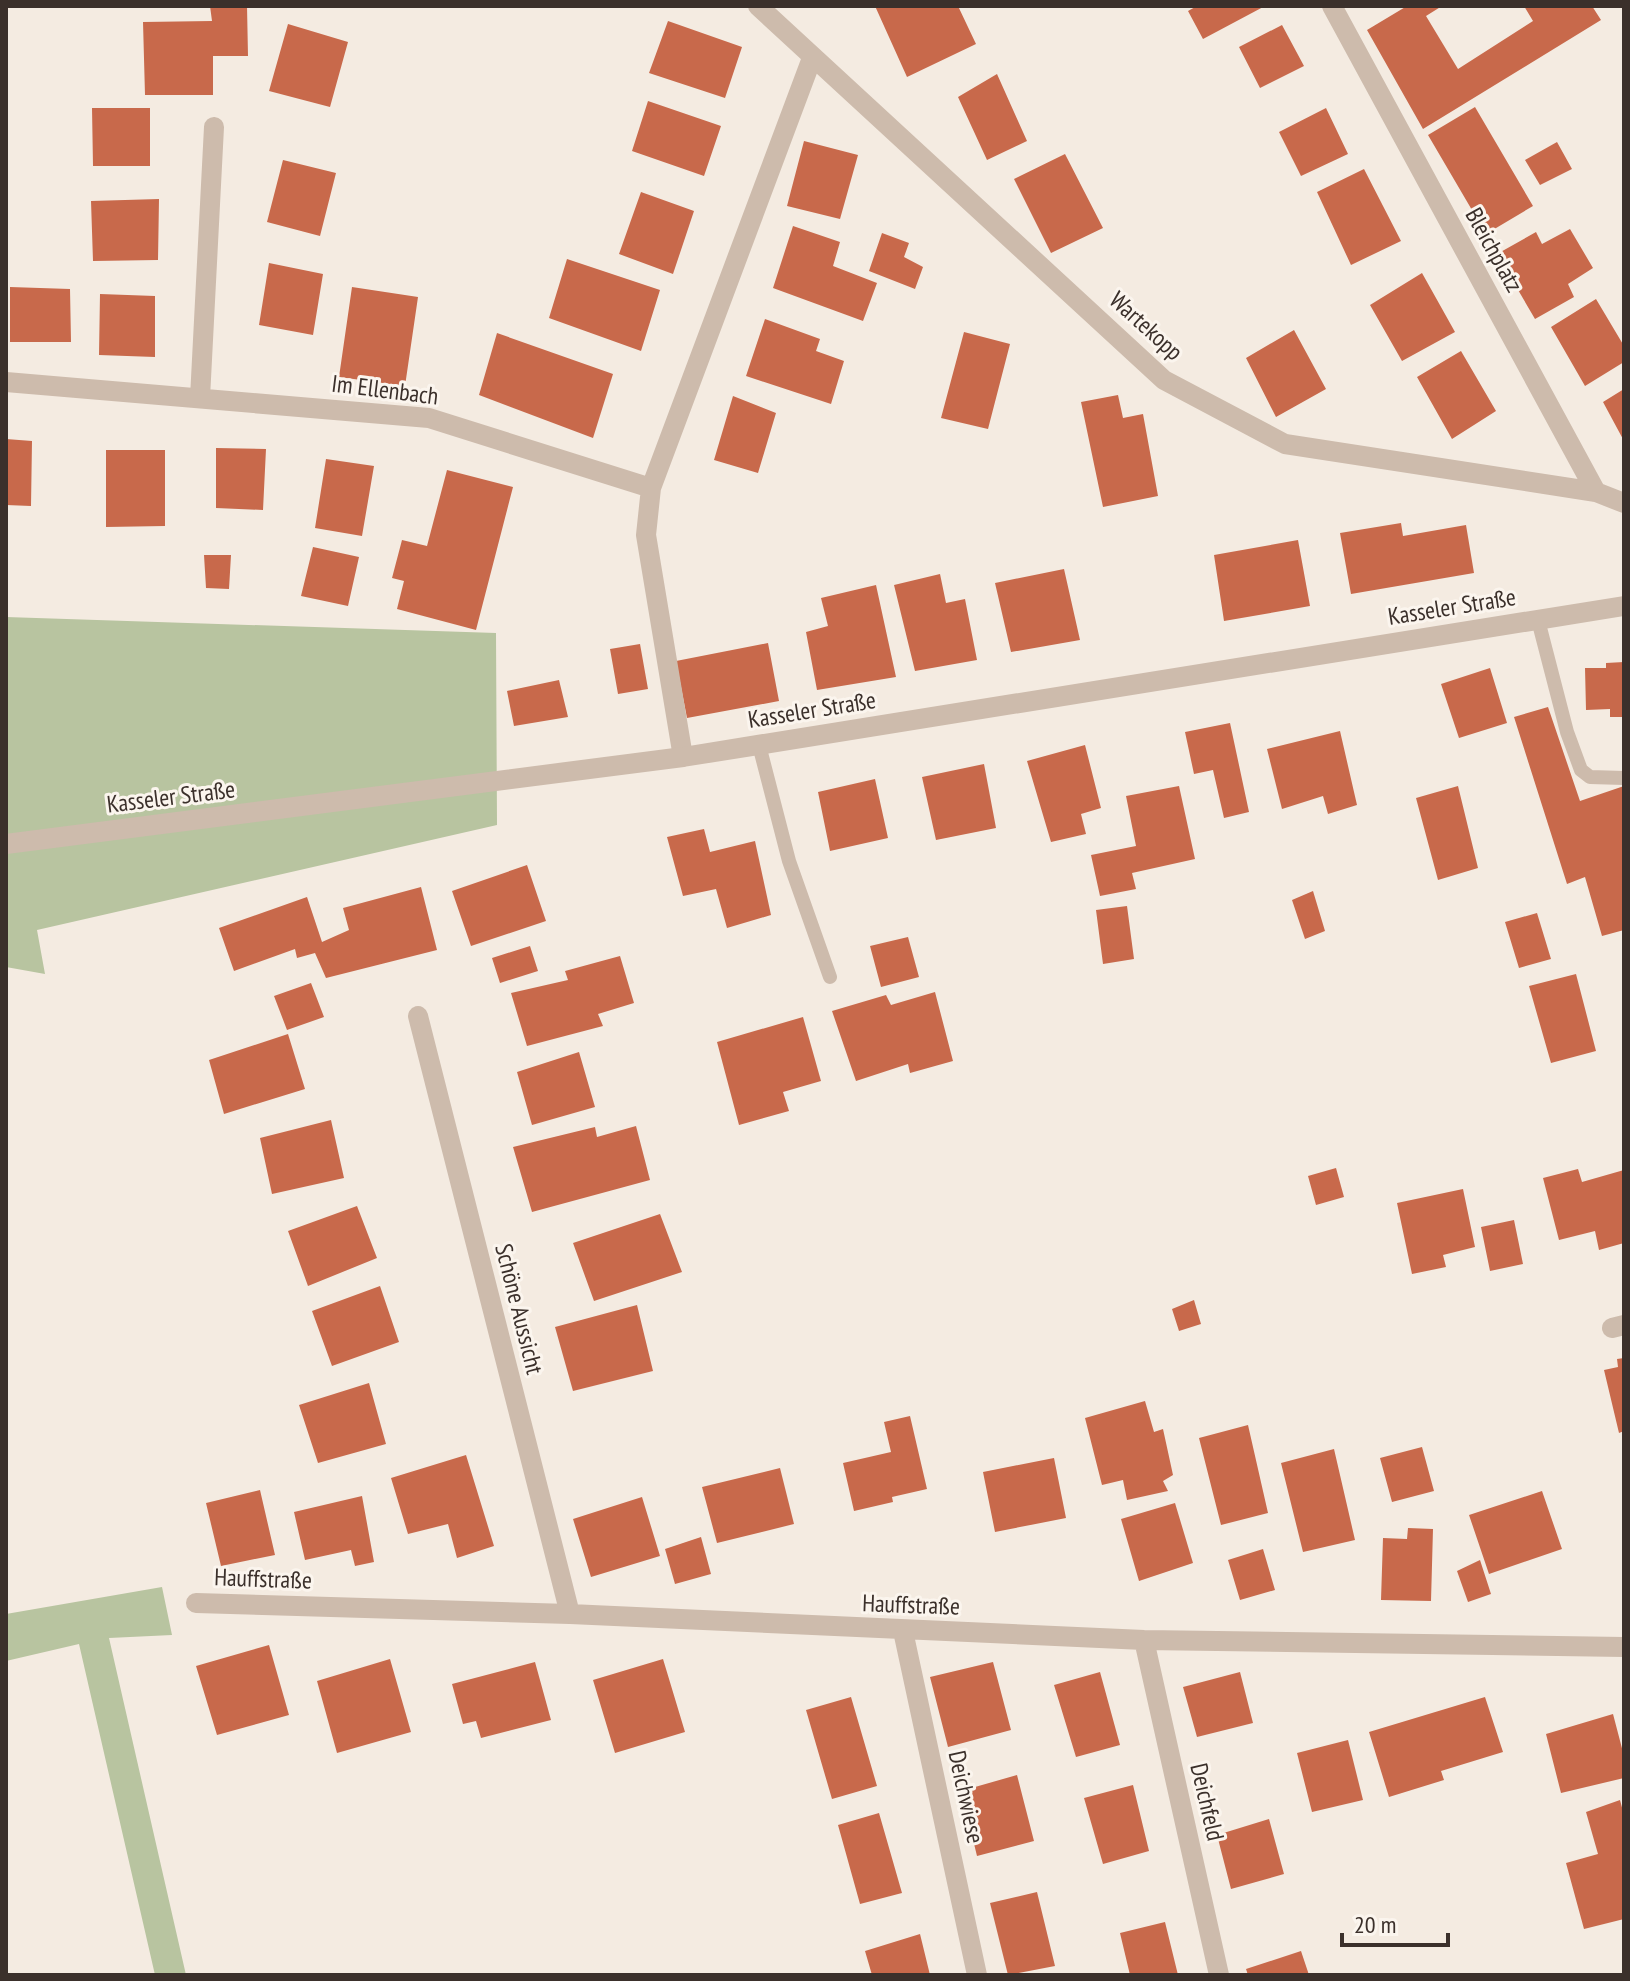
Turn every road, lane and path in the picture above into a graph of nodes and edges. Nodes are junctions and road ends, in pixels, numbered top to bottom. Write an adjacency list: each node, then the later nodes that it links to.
1 (758, 6): 3 (street, Wartekopp)
2 (1332, 6): 8 (street, Bleichplatz)
3 (812, 58): 7 (street); 8 (street, Wartekopp)
4 (214, 127): 6 (street)
5 (6, 382): 6 (street, Im Ellenbach)
6 (200, 398): 7 (street, Im Ellenbach)
7 (651, 488): 13 (street)
8 (1596, 492): 9 (street)
9 (1624, 503)
10 (1624, 606): 11 (street, Kasseler Straße)
11 (1538, 620): 12 (street, Kasseler Straße); 14 (lane)
12 (759, 745): 13 (street, Kasseler Straße); 16 (lane)
13 (683, 757): 15 (street, Kasseler Straße)
14 (1624, 778)
15 (6, 844)
16 (830, 977)
17 (418, 1016): 19 (street, Schöne Aussicht)
18 (196, 1603): 19 (street, Hauffstraße)
19 (570, 1614): 20 (street, Hauffstraße)
20 (903, 1631): 21 (street, Hauffstraße); 23 (street, Deichwiese)
21 (1144, 1640): 22 (street, Hauffstraße); 24 (street, Deichfeld)
22 (1624, 1647)
23 (977, 1975)
24 (1219, 1975)

